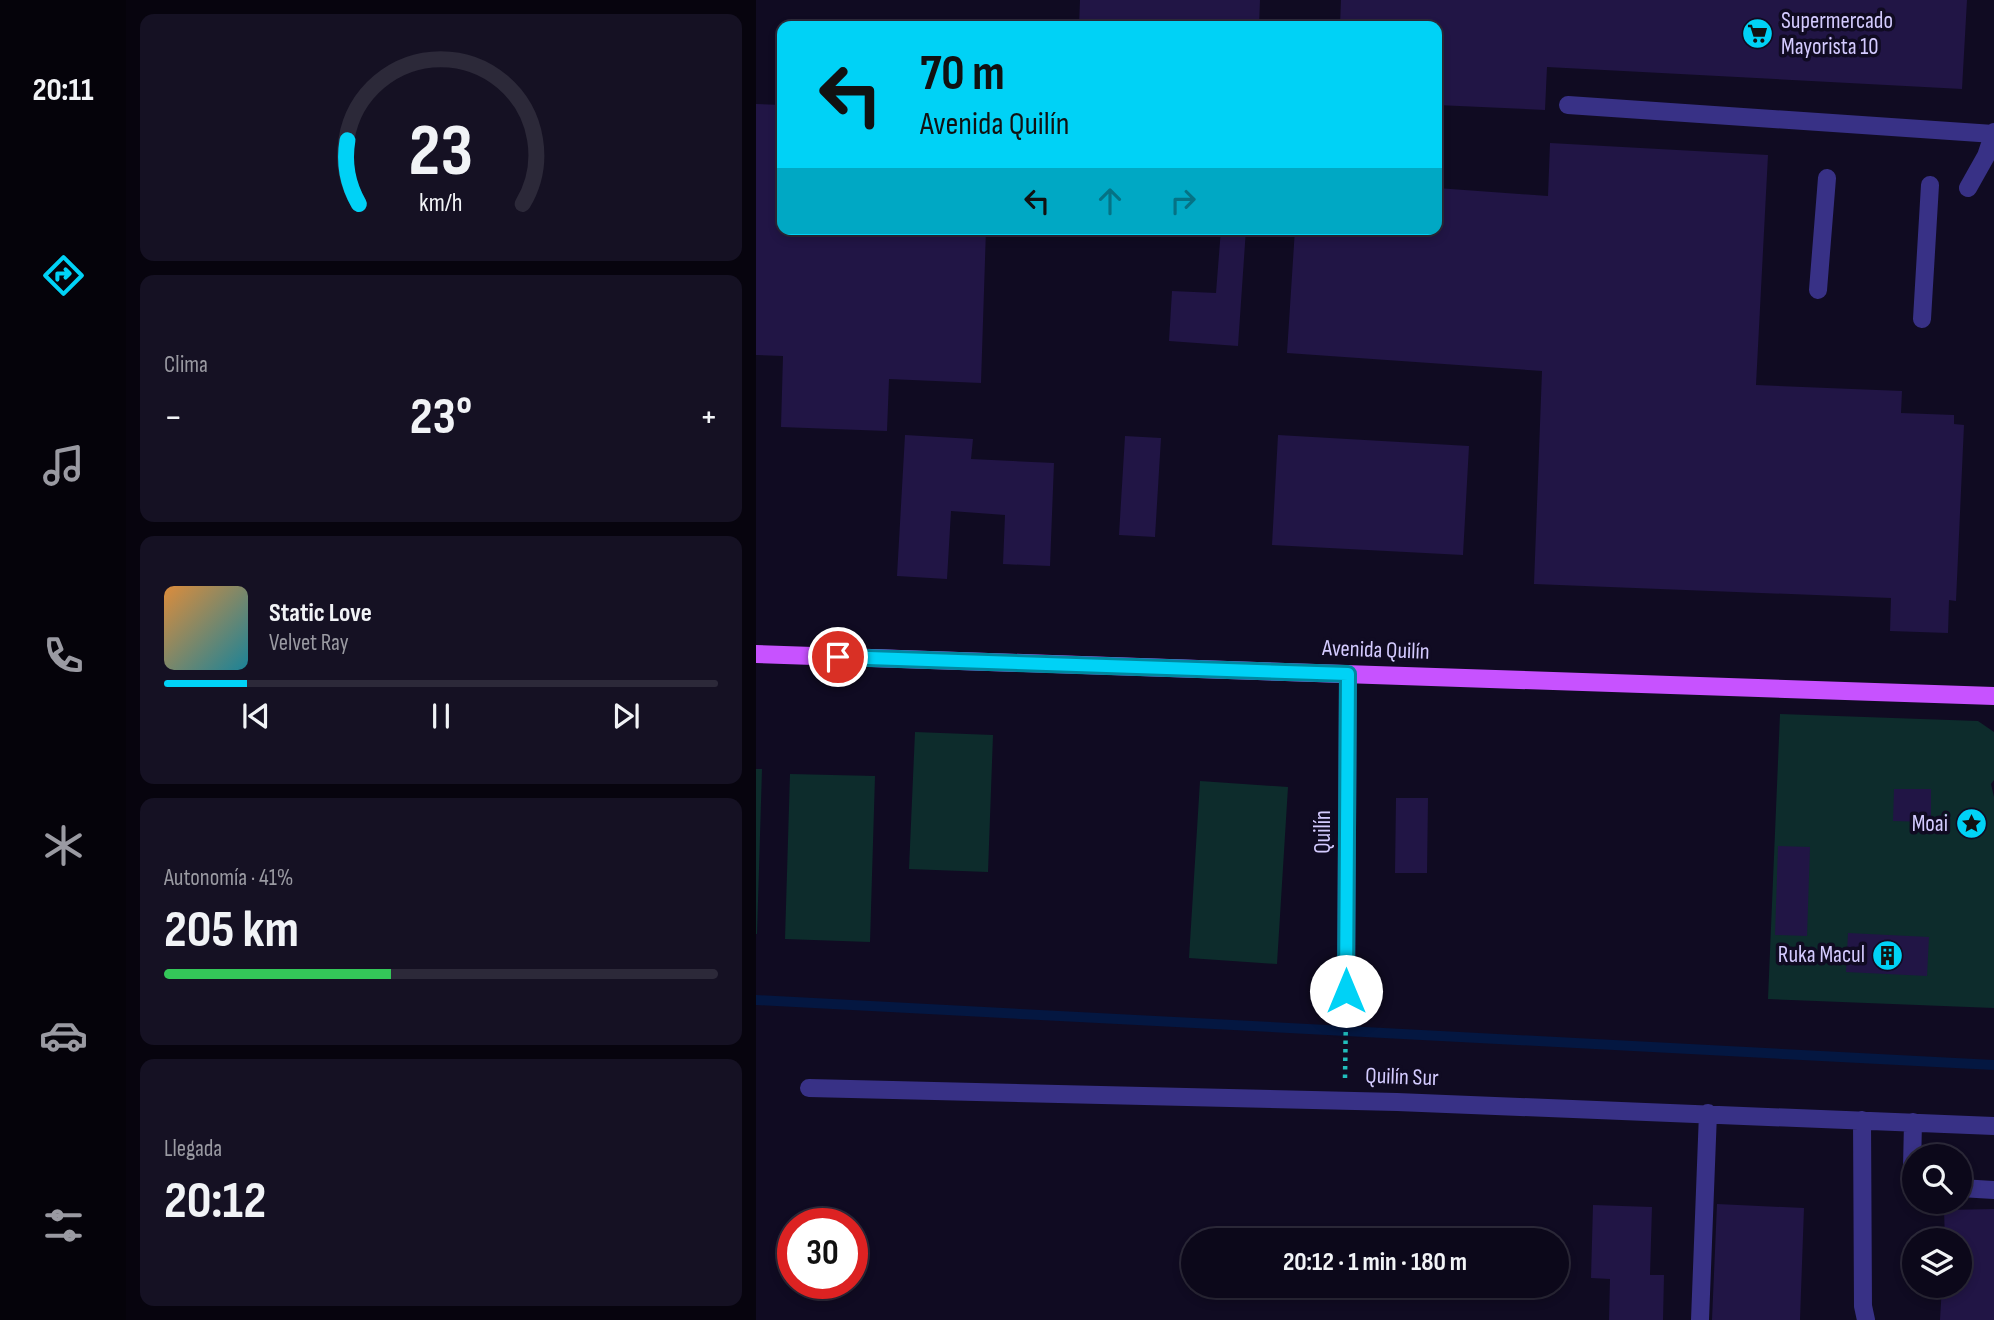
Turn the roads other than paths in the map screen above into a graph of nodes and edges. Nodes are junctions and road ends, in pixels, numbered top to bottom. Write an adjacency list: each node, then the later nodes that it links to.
1 (1569, 105): 2 (street)
2 (1994, 133): 5 (street)
3 (1827, 178): 6 (street)
4 (1930, 185): 7 (street)
5 (1968, 188)
6 (1818, 290)
7 (1922, 319)
8 (756, 654): 9 (main road, Avenida Quilín)
9 (1348, 674): 10 (main road, Avenida Quilín); 11 (street, Quilín)
10 (1994, 696)
11 (1347, 997)
12 (809, 1087): 13 (street, Quilín Sur)
13 (1709, 1114): 14 (street, Quilín Sur); 20 (street)
14 (1862, 1120): 15 (street, Quilín Sur); 21 (street)
15 (1913, 1122): 16 (street, Quilín Sur); 17 (street)
16 (1994, 1126)
17 (1913, 1144)
18 (1972, 1189): 19 (street)
19 (1994, 1190)
20 (1700, 1320)
21 (1866, 1320)

